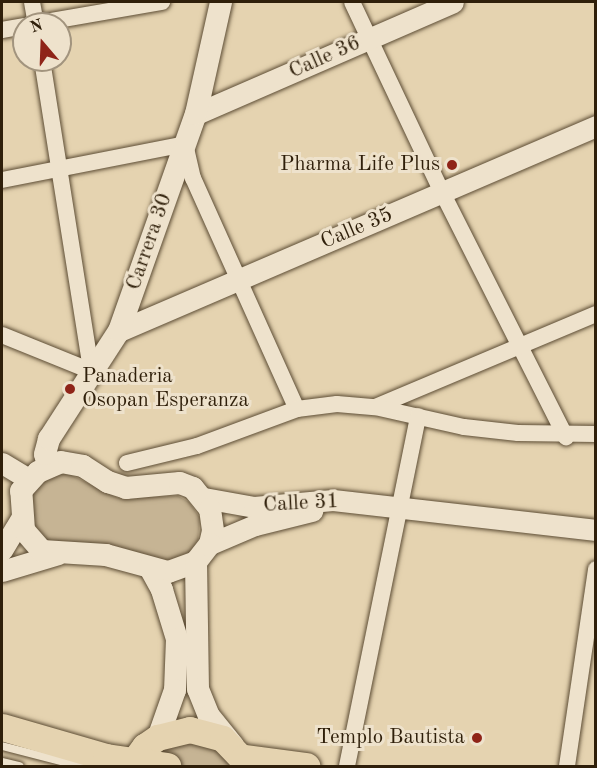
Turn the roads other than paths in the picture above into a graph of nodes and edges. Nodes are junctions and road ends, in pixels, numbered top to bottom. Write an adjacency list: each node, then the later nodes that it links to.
1 (162, 2): 5 (street)
2 (221, 2): 8 (main road, Carrera 30)
3 (352, 2): 6 (street)
4 (453, 2): 6 (street, Calle 36)
5 (72, 18)
6 (369, 38): 8 (street, Calle 36); 13 (street)
7 (44, 72): 11 (street)
8 (196, 114): 10 (main road, Carrera 30)
9 (596, 126): 13 (street, Calle 35)
10 (185, 144): 11 (street); 14 (street); 16 (main road, Carrera 30)
11 (60, 169): 12 (street); 19 (street)
12 (2, 180)
13 (442, 192): 14 (street, Calle 35); 18 (street)
14 (238, 280): 16 (street, Calle 35); 21 (street)
15 (596, 314): 18 (street)
16 (119, 331): 19 (main road, Carrera 30)
17 (2, 335): 19 (street)
18 (521, 346): 20 (street); 24 (street)
19 (91, 371): 27 (main road, Carrera 30)
20 (375, 407): 21 (street); 22 (street)
21 (297, 409): 26 (street)
22 (418, 416): 24 (street); 30 (street)
23 (596, 434): 24 (street)
24 (566, 437)
25 (2, 463): 28 (street)
26 (127, 463)
27 (48, 466): 28 (main road); 29 (main road)
28 (29, 479): 31 (main road)
29 (204, 498): 30 (street, Calle 31); 33 (main road)
30 (400, 508): 32 (street, Calle 31); 33 (street, Calle 31); 49 (street)
31 (21, 518): 34 (street); 35 (main road)
32 (596, 530)
33 (210, 544): 36 (main road)
34 (2, 550)
35 (58, 554): 37 (main road); 39 (street)
36 (196, 562): 37 (main road); 43 (main road)
37 (150, 568): 42 (main road)
38 (596, 569): 50 (street)
39 (2, 571)
40 (2, 726): 42 (highway)
41 (2, 746): 46 (lane)
42 (142, 753): 43 (main road); 47 (highway)
43 (243, 758): 48 (highway)
44 (2, 762): 45 (lane)
45 (20, 766)
46 (80, 766)
47 (167, 766)
48 (306, 766)
49 (347, 766)
50 (567, 766)

